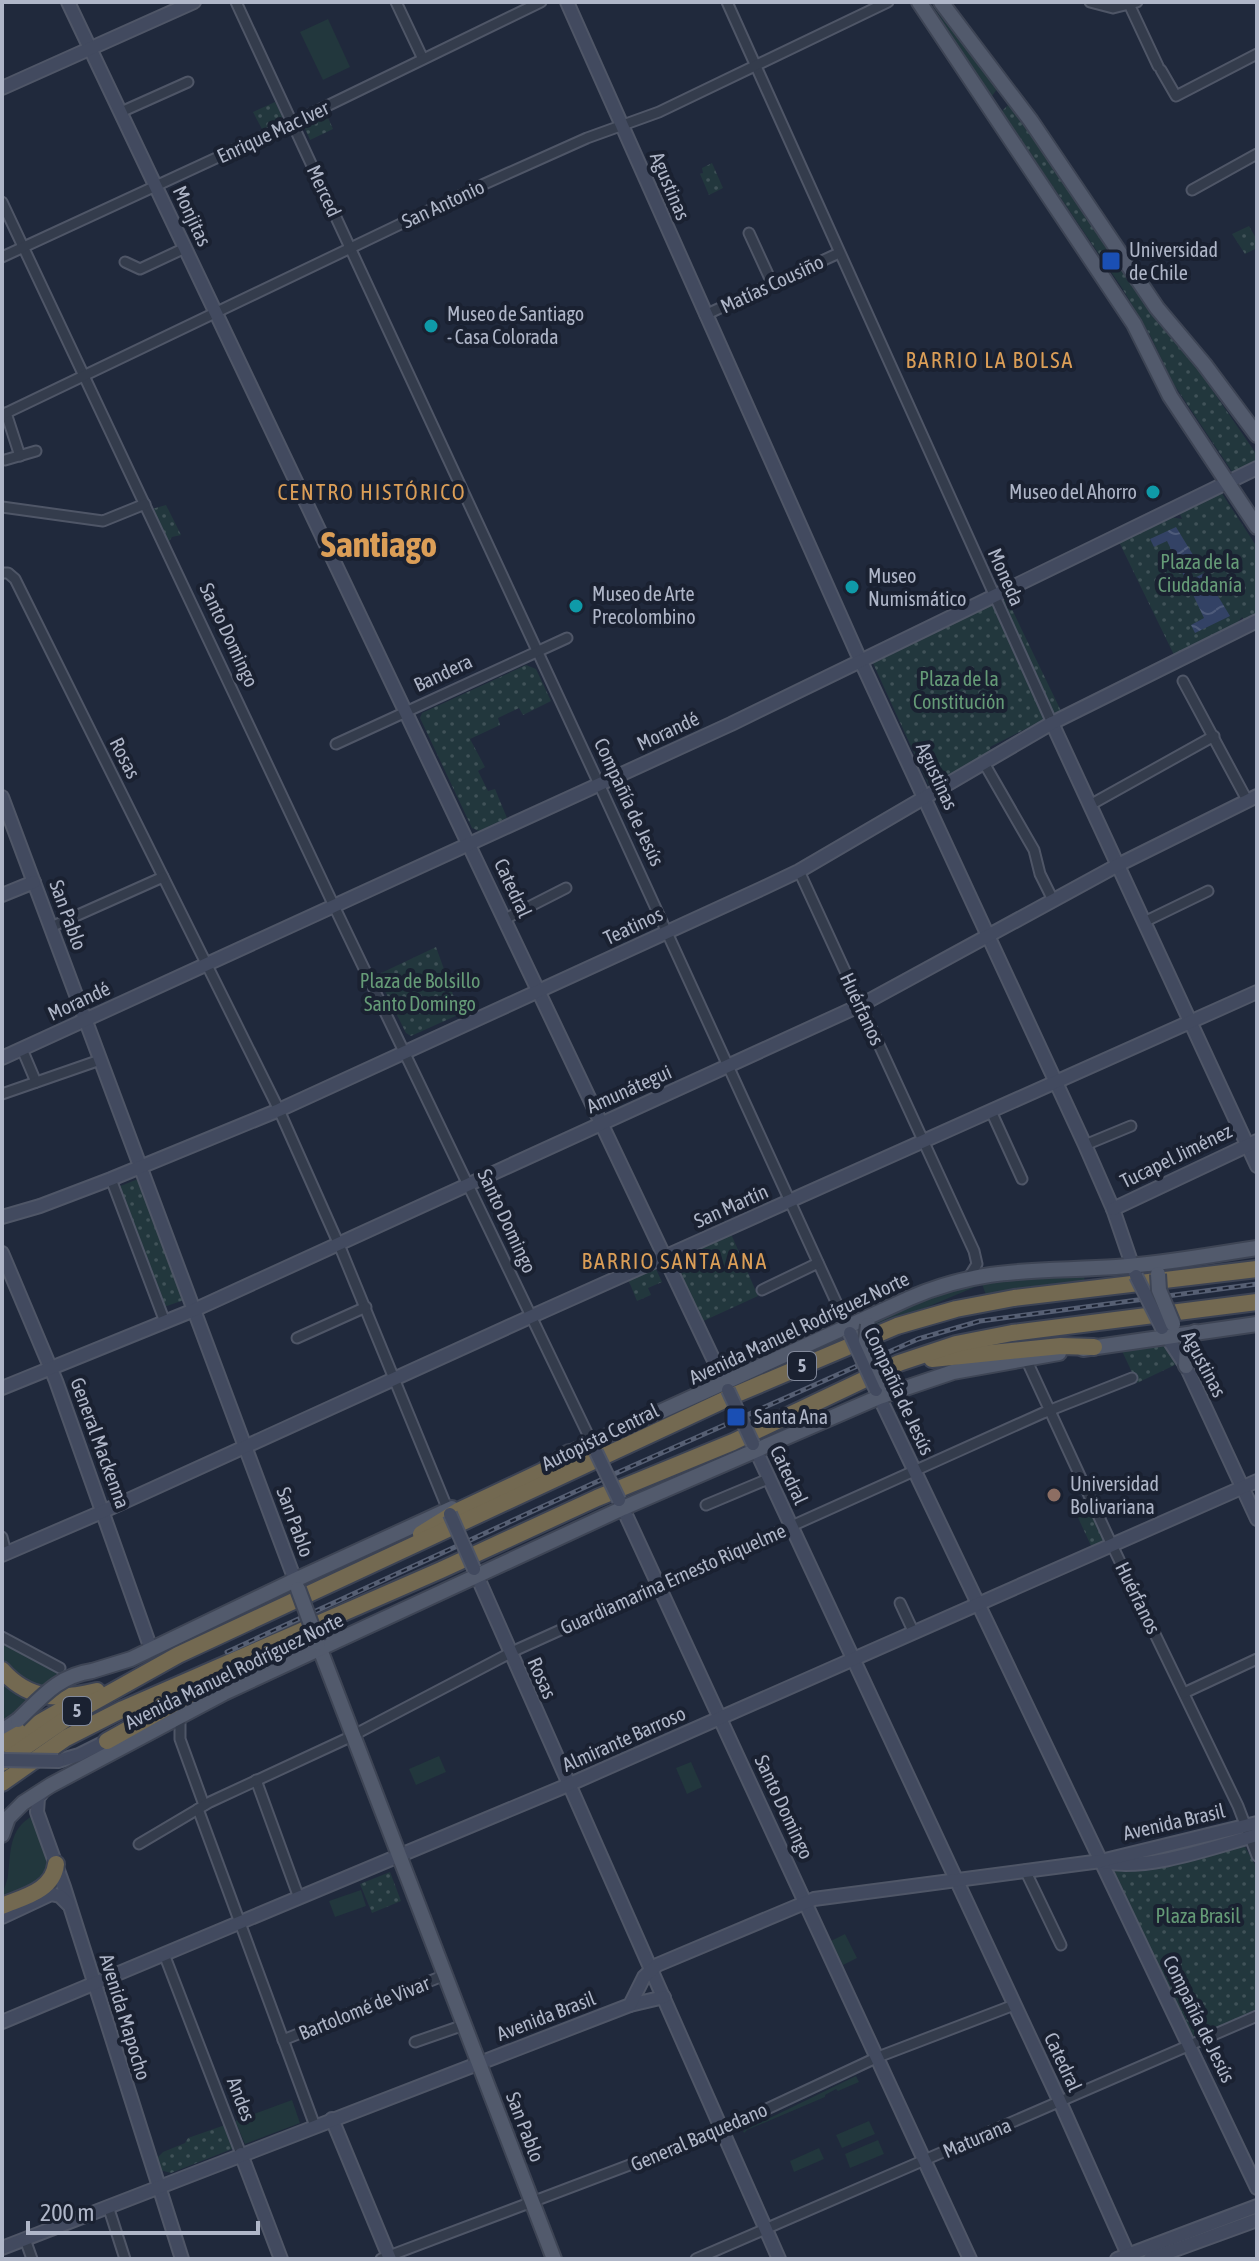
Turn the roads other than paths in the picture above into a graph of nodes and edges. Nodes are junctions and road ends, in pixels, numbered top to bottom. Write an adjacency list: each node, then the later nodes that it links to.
1 (68, 2): 13 (main road, Monjitas)
2 (194, 2): 13 (main road)
3 (236, 2): 22 (street, Merced)
4 (396, 2): 15 (street)
5 (541, 2): 15 (street, Enrique Mac Iver)
6 (567, 2): 23 (main road, Agustinas)
7 (727, 2): 16 (street, Moneda)
8 (888, 2): 16 (street, San Antonio)
9 (919, 2): 20 (main road)
10 (941, 2): 19 (main road)
11 (1090, 2): 12 (street)
12 (1132, 3): 14 (street)
13 (90, 48): 18 (main road); 21 (main road, Monjitas)
14 (1257, 54)
15 (423, 59): 22 (street, Enrique Mac Iver)
16 (756, 66): 23 (street, San Antonio); 32 (street, Moneda)
17 (188, 82): 21 (street)
18 (2, 88)
19 (1012, 96): 20 (main road); 40 (main road)
20 (992, 110): 45 (main road)
21 (121, 112): 25 (main road, Monjitas)
22 (292, 123): 25 (street, Enrique Mac Iver); 31 (street, Merced)
23 (622, 125): 31 (street, San Antonio); 37 (main road, Agustinas)
24 (1257, 154): 26 (street)
25 (156, 187): 29 (street, Enrique Mac Iver); 30 (main road, Monjitas)
26 (1192, 190)
27 (2, 202): 29 (street, Santo Domingo)
28 (749, 233): 35 (street)
29 (24, 247): 33 (street, Enrique Mac Iver); 38 (street, Santo Domingo)
30 (185, 248): 34 (street); 36 (main road, Monjitas)
31 (350, 248): 36 (street, San Antonio); 48 (street, Merced)
32 (839, 253): 35 (street, Matías Cousiño); 52 (street, Moneda)
33 (2, 257)
34 (125, 262)
35 (772, 283): 37 (street, Matías Cousiño)
36 (216, 314): 38 (street, San Antonio); 51 (main road, Monjitas)
37 (705, 315): 56 (main road, Agustinas)
38 (85, 377): 39 (street, San Antonio); 46 (street, Santo Domingo)
39 (4, 414): 42 (street)
40 (1257, 435)
41 (36, 451): 42 (street)
42 (20, 456): 43 (street)
43 (5, 460)
44 (1257, 468): 45 (main road, Morandé)
45 (1227, 484): 49 (main road); 52 (main road, Morandé)
46 (145, 504): 47 (street); 77 (street, Santo Domingo)
47 (2, 507)
48 (475, 518): 55 (street, Compañía de Jesús)
49 (1257, 527)
50 (4, 573): 71 (street, Rosas)
51 (343, 580): 58 (main road, Catedral)
52 (993, 597): 56 (main road, Morandé); 59 (street, Moneda)
53 (1257, 621): 57 (main road, Teatinos)
54 (567, 638): 55 (street, Bandera)
55 (537, 652): 58 (street, Bandera); 63 (street, Compañía de Jesús)
56 (861, 661): 63 (main road, Morandé); 65 (main road, Agustinas)
57 (1178, 672): 59 (main road, Teatinos); 60 (street)
58 (407, 712): 61 (street, Bandera); 68 (main road, Catedral)
59 (1052, 723): 62 (main road, Teatinos); 67 (main road, Moneda)
60 (1214, 736): 66 (street); 67 (street)
61 (336, 744)
62 (984, 763): 65 (main road, Teatinos); 76 (street)
63 (599, 784): 68 (main road, Morandé); 81 (street, Compañía de Jesús)
64 (2, 797): 72 (main road, San Pablo)
65 (925, 798): 70 (main road, Teatinos); 82 (main road, Agustinas)
66 (1252, 798): 69 (main road, Amunátegui)
67 (1090, 805): 69 (main road, Moneda)
68 (471, 845): 77 (main road, Morandé); 78 (main road, Catedral)
69 (1118, 865): 76 (main road, Amunátegui); 79 (main road, Moneda)
70 (799, 871): 81 (main road, Teatinos); 86 (street, Huérfanos)
71 (163, 877): 80 (street); 83 (street, Rosas)
72 (34, 882): 75 (main road); 80 (main road, San Pablo)
73 (566, 888): 78 (street)
74 (1208, 891): 79 (street)
75 (2, 895)
76 (1053, 900): 82 (main road, Amunátegui)
77 (334, 906): 83 (main road, Morandé); 90 (street, Santo Domingo)
78 (505, 919): 84 (main road, Catedral)
79 (1144, 922): 88 (main road, Moneda)
80 (51, 927): 87 (main road, San Pablo)
81 (667, 933): 84 (main road, Teatinos); 93 (street, Compañía de Jesús)
82 (989, 935): 86 (main road, Amunátegui); 95 (main road, Agustinas)
83 (208, 963): 87 (main road, Morandé); 97 (street, Rosas)
84 (539, 991): 90 (main road, Teatinos); 99 (main road, Catedral)
85 (1257, 992): 88 (main road, San Martín)
86 (861, 1005): 93 (main road, Amunátegui); 101 (street, Huérfanos)
87 (85, 1020): 89 (main road, Morandé); 92 (main road, San Pablo)
88 (1190, 1021): 95 (main road, San Martín); 102 (main road, Moneda)
89 (22, 1049): 91 (main road, Morandé); 94 (street)
90 (404, 1053): 97 (main road, Teatinos); 108 (street, Santo Domingo)
91 (2, 1058)
92 (100, 1060): 94 (street); 105 (main road, San Pablo)
93 (728, 1066): 99 (main road, Amunátegui); 109 (street, Compañía de Jesús)
94 (36, 1082): 96 (street)
95 (1055, 1082): 98 (main road, San Martín); 103 (main road, Agustinas)
96 (2, 1094)
97 (279, 1110): 105 (main road, Teatinos); 112 (street, Rosas)
98 (991, 1111): 101 (main road, San Martín); 107 (street)
99 (601, 1124): 108 (main road, Amunátegui); 115 (main road, Catedral)
100 (1131, 1126): 103 (street)
101 (923, 1140): 109 (main road, San Martín); 120 (street, Huérfanos)
102 (1252, 1142): 104 (main road, Moneda); 110 (main road, Tucapel Jiménez)
103 (1085, 1145): 110 (main road, Agustinas)
104 (1257, 1166)
105 (140, 1167): 106 (main road, Teatinos); 124 (main road, San Pablo)
106 (111, 1179): 111 (main road, Teatinos); 127 (street)
107 (1022, 1179)
108 (468, 1184): 112 (main road, Amunátegui); 125 (street, Santo Domingo)
109 (789, 1201): 115 (main road, San Martín); 116 (street, Compañía de Jesús)
110 (1113, 1209): 119 (main road, Agustinas)
111 (2, 1217)
112 (338, 1242): 123 (street, Rosas); 124 (main road, Amunátegui)
113 (1257, 1248): 117 (main road, Avenida Manuel Rodríguez Norte)
114 (2, 1253): 136 (main road, General Mackenna)
115 (665, 1258): 125 (main road, San Martín); 139 (main road, Catedral)
116 (818, 1263): 121 (street); 129 (street, Compañía de Jesús)
117 (1161, 1268): 119 (main road, Avenida Manuel Rodríguez Norte); 130 (main road, bridge)
118 (1257, 1269): 160 (highway, Autopista Central / 5)
119 (1134, 1270): 120 (main road, Avenida Manuel Rodríguez Norte); 130 (main road, Agustinas, bridge)
120 (969, 1277): 126 (main road, Avenida Manuel Rodríguez Norte)
121 (762, 1290)
122 (1257, 1302): 134 (highway, 5)
123 (366, 1307): 131 (street); 137 (street, Rosas)
124 (194, 1310): 127 (main road, Amunátegui); 143 (main road, San Pablo)
125 (530, 1317): 137 (main road, San Martín); 144 (street, Santo Domingo)
126 (870, 1321): 129 (main road, Avenida Manuel Rodríguez Norte); 141 (main road, bridge)
127 (165, 1322): 136 (main road, Amunátegui)
128 (1257, 1324): 130 (main road, Avenida Manuel Rodríguez Norte)
129 (849, 1330): 139 (main road, Avenida Manuel Rodríguez Norte); 141 (main road, Compañía de Jesús, bridge)
130 (1175, 1330): 132 (main road, Avenida Manuel Rodríguez Norte); 135 (main road, Agustinas); 135 (main road)
131 (297, 1338)
132 (1094, 1347): 133 (main road, Avenida Manuel Rodríguez Norte); 134 (highway)
133 (1026, 1359): 141 (main road, Avenida Manuel Rodríguez Norte); 142 (street, Huérfanos)
134 (899, 1363): 168 (highway, 5)
135 (1186, 1366): 150 (main road, Agustinas)
136 (51, 1370): 140 (main road, Amunátegui); 153 (main road, General Mackenna)
137 (396, 1378): 143 (main road, San Martín); 154 (street, Rosas)
138 (1132, 1378): 142 (street, Guardiamarina Ernesto Riquelme)
139 (727, 1387): 144 (main road, Avenida Manuel Rodríguez Norte); 145 (main road, Catedral, bridge)
140 (2, 1388)
141 (884, 1390): 145 (main road, Avenida Manuel Rodríguez Norte); 147 (main road, Compañía de Jesús)
142 (1049, 1411): 147 (street, Guardiamarina Ernesto Riquelme); 158 (street, Huérfanos)
143 (246, 1448): 153 (main road, San Martín); 162 (main road, San Pablo)
144 (594, 1448): 146 (main road, Avenida Manuel Rodríguez Norte); 151 (main road, Santo Domingo, bridge)
145 (754, 1448): 148 (main road, Catedral); 151 (main road, Avenida Manuel Rodríguez Norte)
146 (569, 1453): 154 (main road, Avenida Manuel Rodríguez Norte); 160 (highway)
147 (915, 1470): 156 (street, Guardiamarina Ernesto Riquelme); 165 (main road, Compañía de Jesús)
148 (768, 1479): 152 (street); 156 (main road, Catedral)
149 (1257, 1481): 150 (main road, Almirante Barroso)
150 (1243, 1488): 155 (main road, Agustinas); 158 (main road, Almirante Barroso)
151 (621, 1504): 161 (main road, Avenida Manuel Rodríguez Norte); 163 (main road, Santo Domingo)
152 (706, 1505)
153 (104, 1511): 159 (main road, San Martín); 170 (main road, General Mackenna)
154 (449, 1512): 161 (main road, Rosas, bridge); 162 (main road, Avenida Manuel Rodríguez Norte)
155 (1257, 1519)
156 (790, 1526): 163 (street, Guardiamarina Ernesto Riquelme); 173 (main road, Catedral)
157 (2, 1537): 159 (street)
158 (1113, 1547): 165 (main road, Almirante Barroso); 178 (street, Huérfanos)
159 (4, 1554)
160 (377, 1564): 174 (highway, Autopista Central / 5)
161 (475, 1573): 169 (main road, Avenida Manuel Rodríguez Norte); 171 (main road, Rosas)
162 (296, 1584): 169 (main road, San Pablo, bridge); 170 (main road, Avenida Manuel Rodríguez Norte)
163 (658, 1585): 171 (street, Guardiamarina Ernesto Riquelme); 181 (main road, Santo Domingo)
164 (900, 1603): 166 (street)
165 (979, 1604): 166 (main road, Almirante Barroso); 199 (main road, Compañía de Jesús)
166 (914, 1633): 173 (main road, Almirante Barroso)
167 (2, 1637): 175 (street)
168 (292, 1637): 184 (highway); 186 (highway, 5)
169 (319, 1647): 179 (main road, Avenida Manuel Rodríguez Norte); 183 (main road, San Pablo)
170 (151, 1649): 182 (main road, Avenida Manuel Rodríguez Norte, bridge)
171 (509, 1653): 183 (street, Guardiamarina Ernesto Riquelme); 190 (main road, Rosas)
172 (1257, 1659): 178 (street)
173 (852, 1660): 181 (main road, Almirante Barroso); 202 (main road, Catedral)
174 (157, 1666): 177 (highway); 187 (highway, Autopista Central / 5)
175 (60, 1668)
176 (2, 1670): 177 (highway)
177 (97, 1691): 185 (highway)
178 (1184, 1693): 194 (street, Huérfanos)
179 (200, 1705): 180 (main road, Avenida Manuel Rodríguez Norte); 184 (main road)
180 (180, 1716): 191 (main road, Avenida Manuel Rodríguez Norte); 193 (street)
181 (721, 1718): 190 (main road, Almirante Barroso); 204 (main road, Santo Domingo)
182 (2, 1731)
183 (354, 1734): 188 (street, Guardiamarina Ernesto Riquelme); 198 (main road, San Pablo)
184 (107, 1741): 186 (main road, Avenida Manuel Rodríguez Norte)
185 (2, 1744)
186 (54, 1754): 187 (main road, Avenida Manuel Rodríguez Norte, bridge); 189 (highway, 5); 192 (highway)
187 (2, 1762)
188 (256, 1780): 193 (street, Guardiamarina Ernesto Riquelme); 203 (street)
189 (2, 1783)
190 (568, 1785): 198 (main road, Almirante Barroso); 211 (main road, Rosas)
191 (44, 1790): 195 (main road, Avenida Manuel Rodríguez Norte); 200 (main road, Avenida Mapocho)
192 (2, 1792)
193 (201, 1807): 196 (street, Guardiamarina Ernesto Riquelme); 208 (street)
194 (1252, 1830): 197 (street, Huérfanos); 199 (main road, Avenida Brasil)
195 (2, 1835)
196 (139, 1844)
197 (1257, 1856)
198 (400, 1857): 203 (main road, Almirante Barroso); 212 (main road, San Pablo)
199 (1101, 1861): 201 (main road, Avenida Brasil); 222 (main road, Compañía de Jesús)
200 (56, 1864): 205 (highway); 206 (main road, Avenida Mapocho)
201 (1025, 1870): 202 (main road, Avenida Brasil); 209 (street)
202 (954, 1879): 204 (main road, Avenida Brasil); 216 (main road, Catedral)
203 (299, 1898): 208 (main road, Almirante Barroso)
204 (805, 1901): 211 (main road, Avenida Brasil); 223 (main road, Santo Domingo)
205 (2, 1906)
206 (70, 1907): 207 (main road); 213 (main road, Avenida Mapocho)
207 (2, 1917)
208 (240, 1922): 210 (main road, Almirante Barroso); 220 (street)
209 (1061, 1945)
210 (164, 1954): 213 (main road, Almirante Barroso); 229 (street, Andes)
211 (651, 1969): 214 (main road, Rosas); 215 (main road)
212 (445, 1975): 219 (main road, San Pablo); 220 (street, Bartolomé de Vivar)
213 (94, 1984): 218 (main road, Almirante Barroso); 231 (main road, Avenida Mapocho)
214 (664, 1997): 215 (main road, Avenida Brasil); 228 (main road, Rosas)
215 (630, 2005): 224 (main road, Avenida Brasil)
216 (1014, 2005): 223 (street, General Baquedano); 225 (main road, Catedral)
217 (1257, 2016): 222 (street, Maturana)
218 (2, 2022)
219 (464, 2025): 221 (street); 224 (main road, San Pablo)
220 (283, 2040): 227 (street)
221 (415, 2042)
222 (1190, 2046): 225 (street, Maturana); 232 (main road, Compañía de Jesús)
223 (878, 2057): 228 (street, General Baquedano); 230 (main road, Santo Domingo)
224 (479, 2063): 226 (main road, Avenida Brasil); 233 (main road, San Pablo)
225 (1060, 2102): 230 (street, Maturana); 241 (main road, Catedral)
226 (332, 2119): 227 (main road, Avenida Brasil); 240 (main road)
227 (315, 2126): 229 (main road, Avenida Brasil)
228 (722, 2130): 233 (street, General Baquedano); 237 (main road, Rosas)
229 (241, 2154): 231 (main road, Avenida Brasil); 245 (main road, Andes)
230 (925, 2160): 237 (street, Maturana); 249 (main road, Santo Domingo)
231 (158, 2187): 234 (main road, Avenida Brasil); 244 (main road, Avenida Mapocho)
232 (1257, 2188)
233 (533, 2203): 240 (street, General Baquedano); 246 (main road, San Pablo)
234 (108, 2206): 238 (main road, Avenida Brasil); 243 (street)
235 (1257, 2206): 241 (main road)
236 (1257, 2220): 250 (main road)
237 (765, 2229): 247 (street, Maturana); 248 (main road, Rosas)
238 (25, 2239): 239 (main road, Avenida Brasil); 242 (street)
239 (2, 2248)
240 (387, 2258)
241 (1125, 2258)
242 (32, 2259)
243 (125, 2259)
244 (182, 2259)
245 (281, 2259)
246 (554, 2259)
247 (696, 2259)
248 (779, 2259)
249 (970, 2259)
250 (1150, 2259)

